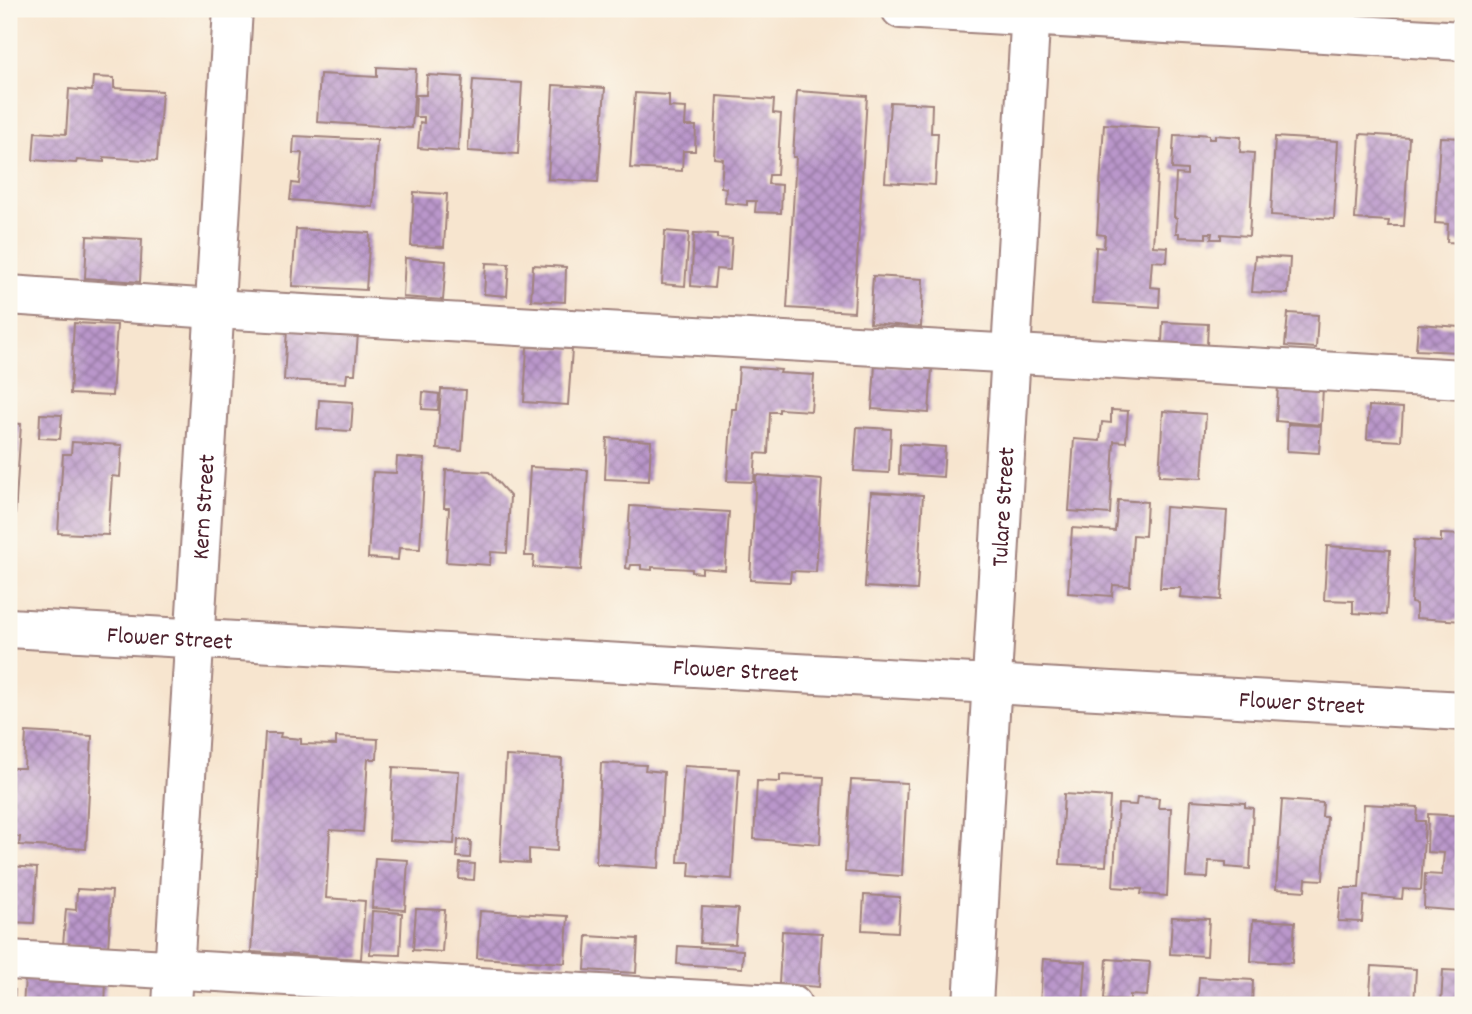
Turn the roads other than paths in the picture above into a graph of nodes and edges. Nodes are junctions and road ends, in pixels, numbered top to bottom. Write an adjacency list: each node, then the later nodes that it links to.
1 (233, 9): 6 (street, Kern Street)
2 (901, 9): 3 (street)
3 (1031, 13): 4 (street); 7 (street, Tulare Street)
4 (1463, 41)
5 (9, 295): 6 (street)
6 (214, 309): 7 (street); 10 (street, Kern Street)
7 (1011, 353): 8 (street); 11 (street, Tulare Street)
8 (1463, 379)
9 (9, 628): 10 (street, Flower Street)
10 (193, 638): 11 (street, Flower Street); 14 (street, Kern Street)
11 (992, 684): 12 (street, Flower Street); 16 (street, Tulare Street)
12 (1463, 711)
13 (9, 960): 14 (street)
14 (173, 987): 15 (street)
15 (792, 1005)
16 (973, 1005)

